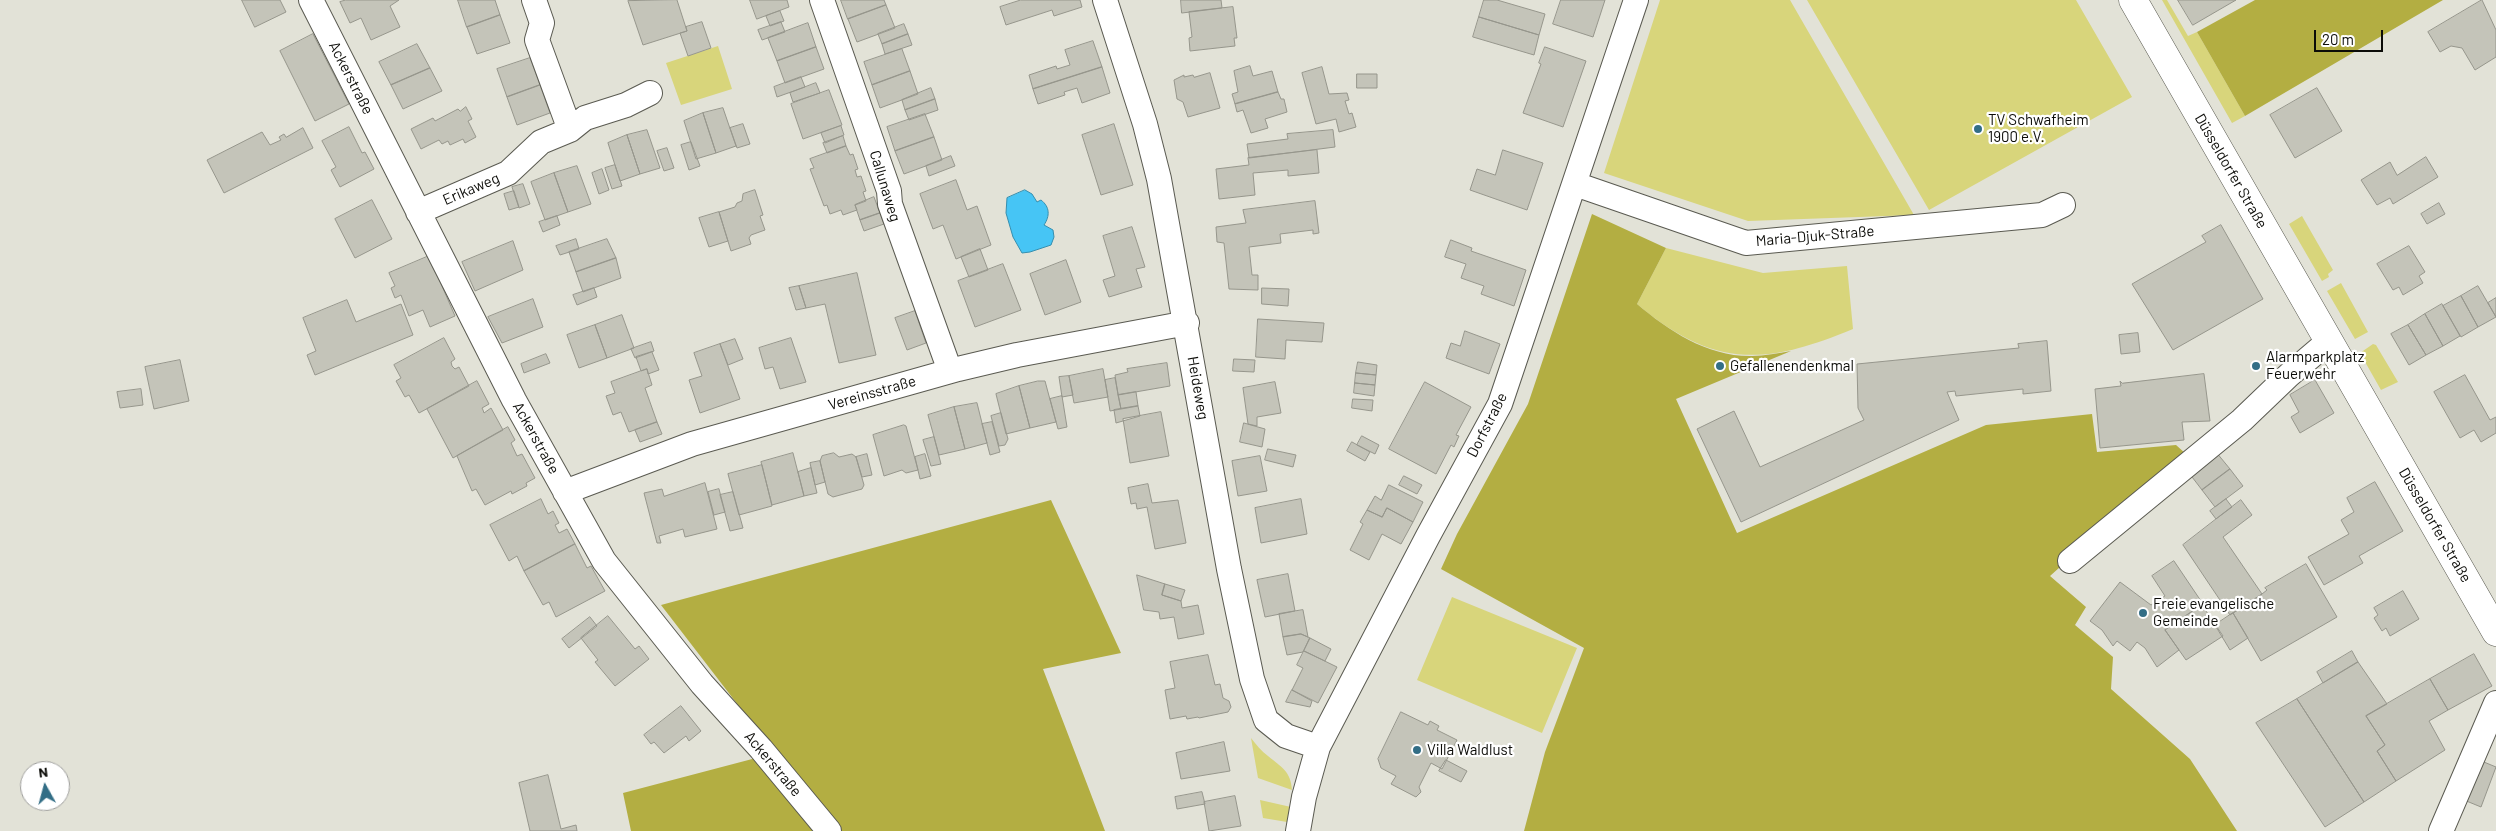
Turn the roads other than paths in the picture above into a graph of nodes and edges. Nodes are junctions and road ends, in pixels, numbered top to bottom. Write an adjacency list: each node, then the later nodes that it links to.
1 (312, 0): 11 (street, Ackerstraße)
2 (534, 0): 8 (street)
3 (822, 0): 14 (street, Callunaweg)
4 (1105, 0): 12 (street, Heideweg)
5 (1636, 0): 9 (street, Dorfstraße)
6 (2133, 0): 13 (main road, Düsseldorfer Straße)
7 (650, 93): 8 (street, Erikaweg)
8 (570, 130): 11 (street, Erikaweg)
9 (1575, 184): 10 (street, Maria-Djuk-Straße); 19 (street, Dorfstraße)
10 (2063, 205)
11 (418, 212): 15 (street, Ackerstraße)
12 (1187, 323): 14 (street, Vereinsstraße); 19 (street, Heideweg)
13 (2329, 341): 16 (street); 17 (main road, Düsseldorfer Straße)
14 (950, 371): 15 (street, Vereinsstraße)
15 (565, 492): 20 (street, Ackerstraße)
16 (2070, 561)
17 (2496, 632)
18 (2496, 703): 22 (street)
19 (1318, 747): 21 (street, Dorfstraße)
20 (829, 831)
21 (1298, 831)
22 (2441, 831)

